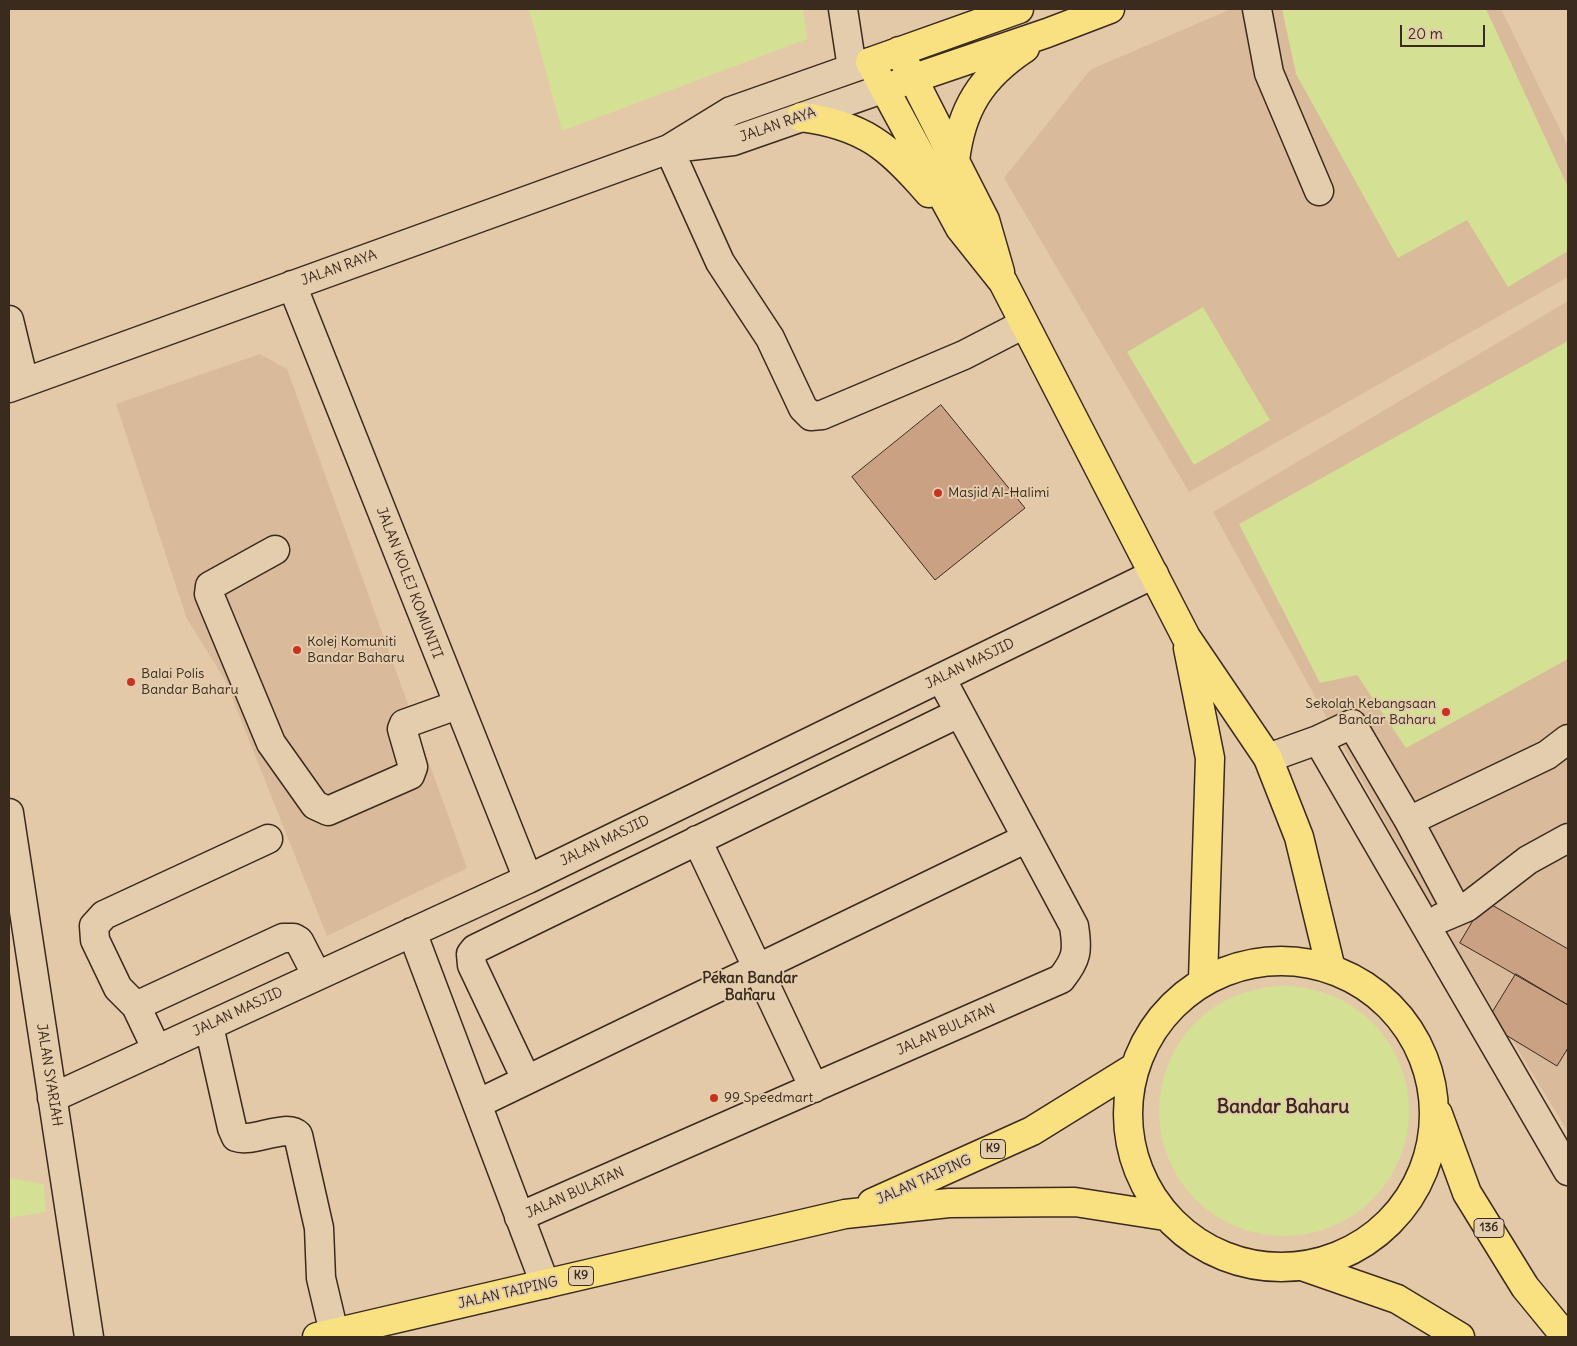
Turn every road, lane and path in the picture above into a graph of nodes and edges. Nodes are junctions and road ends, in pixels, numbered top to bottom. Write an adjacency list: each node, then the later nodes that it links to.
1 (843, 9): 7 (street)
2 (1019, 9): 6 (main road)
3 (1110, 9): 5 (main road)
4 (1257, 9): 13 (street)
5 (1047, 34): 8 (main road); 12 (main road)
6 (899, 51): 7 (main road); 8 (main road)
7 (861, 65): 9 (main road); 11 (street, JALAN RAYA)
8 (913, 78): 9 (main road); 12 (main road)
9 (884, 88): 10 (street, JALAN RAYA); 14 (main road)
10 (801, 117): 11 (street, JALAN RAYA); 14 (main road)
11 (669, 149): 16 (street, JALAN RAYA); 18 (street)
12 (955, 161): 15 (main road)
13 (1319, 191)
14 (960, 228): 15 (main road)
15 (1003, 282): 18 (main road)
16 (292, 286): 19 (street, JALAN RAYA); 24 (street, JALAN KOLEJ KOMUNITI)
17 (9, 320): 19 (street)
18 (1024, 324): 21 (main road)
19 (17, 385)
20 (274, 550): 24 (street)
21 (1154, 574): 22 (main road); 23 (street, JALAN MASJID)
22 (1186, 637): 28 (main road); 43 (main road)
23 (941, 678): 25 (street, JALAN BULATAN); 35 (street, JALAN MASJID)
24 (457, 705): 35 (street, JALAN KOLEJ KOMUNITI)
25 (959, 713): 31 (street, JALAN BULATAN); 34 (street)
26 (1568, 739): 30 (street)
27 (1318, 740): 28 (street); 30 (street); 38 (street)
28 (1268, 758): 41 (main road)
29 (9, 814): 50 (street, JALAN SYARIAH)
30 (1409, 821): 36 (street)
31 (1026, 838): 40 (street); 49 (street, JALAN BULATAN)
32 (1568, 838): 36 (street)
33 (268, 839): 44 (street)
34 (697, 840): 37 (street); 40 (street)
35 (518, 884): 37 (street, JALAN KOLEJ KOMUNITI); 39 (street, JALAN MASJID)
36 (1457, 911): 38 (street)
37 (524, 924): 48 (street)
38 (1427, 927): 53 (street)
39 (412, 932): 42 (street, JALAN MASJID); 51 (street)
40 (757, 968): 48 (street); 49 (street)
41 (1332, 969): 43 (main road); 52 (main road)
42 (316, 976): 44 (street); 45 (street, JALAN MASJID)
43 (1203, 980): 47 (main road)
44 (136, 1006): 46 (street)
45 (209, 1026): 46 (street, JALAN MASJID); 59 (street)
46 (157, 1050): 50 (street, JALAN MASJID)
47 (1132, 1070): 54 (main road, JALAN TAIPING / K9); 55 (main road)
48 (526, 1080): 51 (street)
49 (814, 1088): 56 (street, JALAN BULATAN)
50 (52, 1098): 60 (street, JALAN SYARIAH)
51 (476, 1104): 56 (street)
52 (1435, 1105): 57 (main road); 62 (main road, 136)
53 (1568, 1168)
54 (845, 1214): 55 (main road, JALAN TAIPING / K9); 58 (main road, JALAN TAIPING / K9)
55 (1164, 1216): 57 (main road)
56 (519, 1217): 58 (street)
57 (1305, 1267): 61 (main road)
58 (544, 1284): 59 (main road, JALAN TAIPING / K9)
59 (326, 1335)
60 (89, 1337)
61 (1460, 1337)
62 (1566, 1337)

